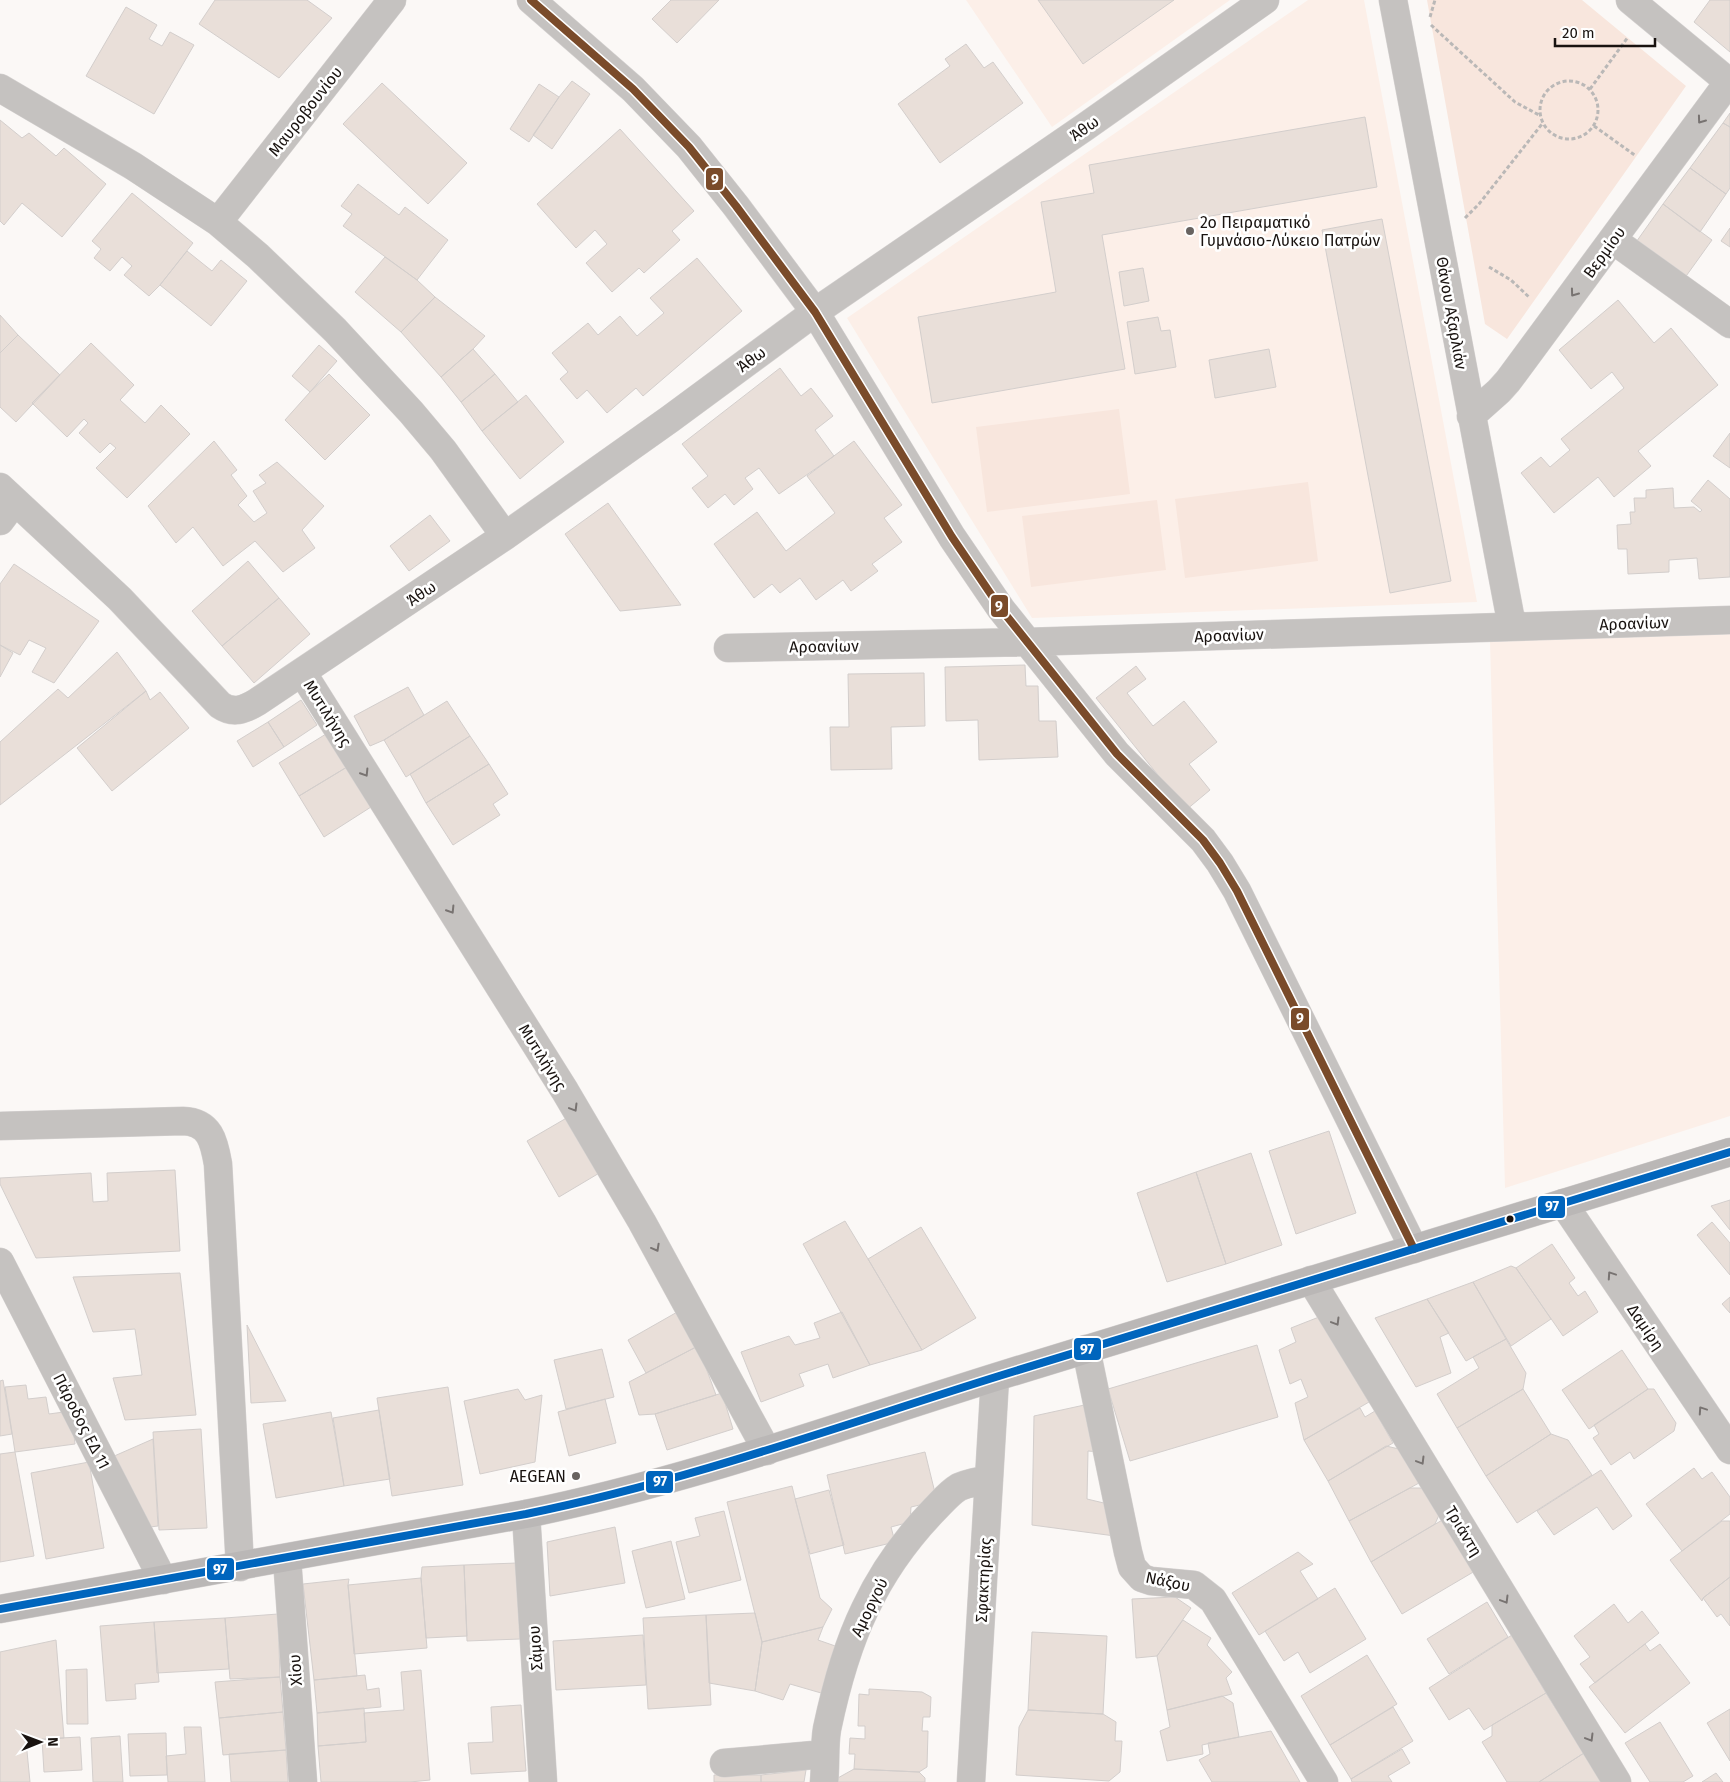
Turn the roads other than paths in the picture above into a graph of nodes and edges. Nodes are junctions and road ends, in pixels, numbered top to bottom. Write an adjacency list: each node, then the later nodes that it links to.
1 (392, 0): 8 (street, Μαυροβουνίου)
2 (531, 0): 10 (street)
3 (1265, 0): 10 (street, Άθω)
4 (1394, 0): 12 (street, Θάνου Αξαρλιάν)
5 (1638, 6): 6 (street)
6 (1730, 81): 9 (street, Βερμίου, one-way to 9)
7 (0, 88): 8 (street)
8 (218, 222): 14 (street)
9 (1613, 240): 11 (street); 12 (street, Βερμίου, one-way to 12)
10 (815, 312): 14 (street, Άθω); 17 (street)
11 (1730, 324)
12 (1471, 416): 16 (street, Θάνου Αξαρλιάν)
13 (5, 503): 19 (street, Άθω)
14 (504, 536): 19 (street, Άθω)
15 (1730, 620): 16 (street, Αροανίων)
16 (1512, 626): 17 (street, Αροανίων)
17 (1026, 642): 18 (street, Αροανίων); 23 (street)
18 (728, 648)
19 (302, 672): 29 (street, Μυτιλήνης, one-way to 29)
20 (0, 1126): 33 (street)
21 (1730, 1152): 22 (main road)
22 (1563, 1203): 23 (main road); 28 (street, Δαμίρη, one-way to 22)
23 (1414, 1249): 25 (main road)
24 (0, 1262): 34 (street, Πάροδος ΕΔ 11)
25 (1311, 1280): 26 (main road); 43 (street, Τριάντη, one-way to 43)
26 (1086, 1349): 27 (main road); 42 (street, Νάξου)
27 (994, 1378): 29 (main road); 30 (street, Σφακτηρίας)
28 (1730, 1450)
29 (767, 1451): 31 (main road)
30 (988, 1480): 36 (street, Αμοργού); 41 (street, Σφακτηρίας)
31 (526, 1514): 32 (main road); 39 (street, Σάμου)
32 (287, 1558): 33 (main road); 38 (street, Χίου)
33 (240, 1567): 34 (main road)
34 (163, 1580): 35 (main road)
35 (0, 1609)
36 (825, 1754): 37 (street); 40 (street, Αμοργού)
37 (724, 1763)
38 (303, 1782)
39 (543, 1782)
40 (824, 1782)
41 (971, 1782)
42 (1324, 1782)
43 (1617, 1782)

